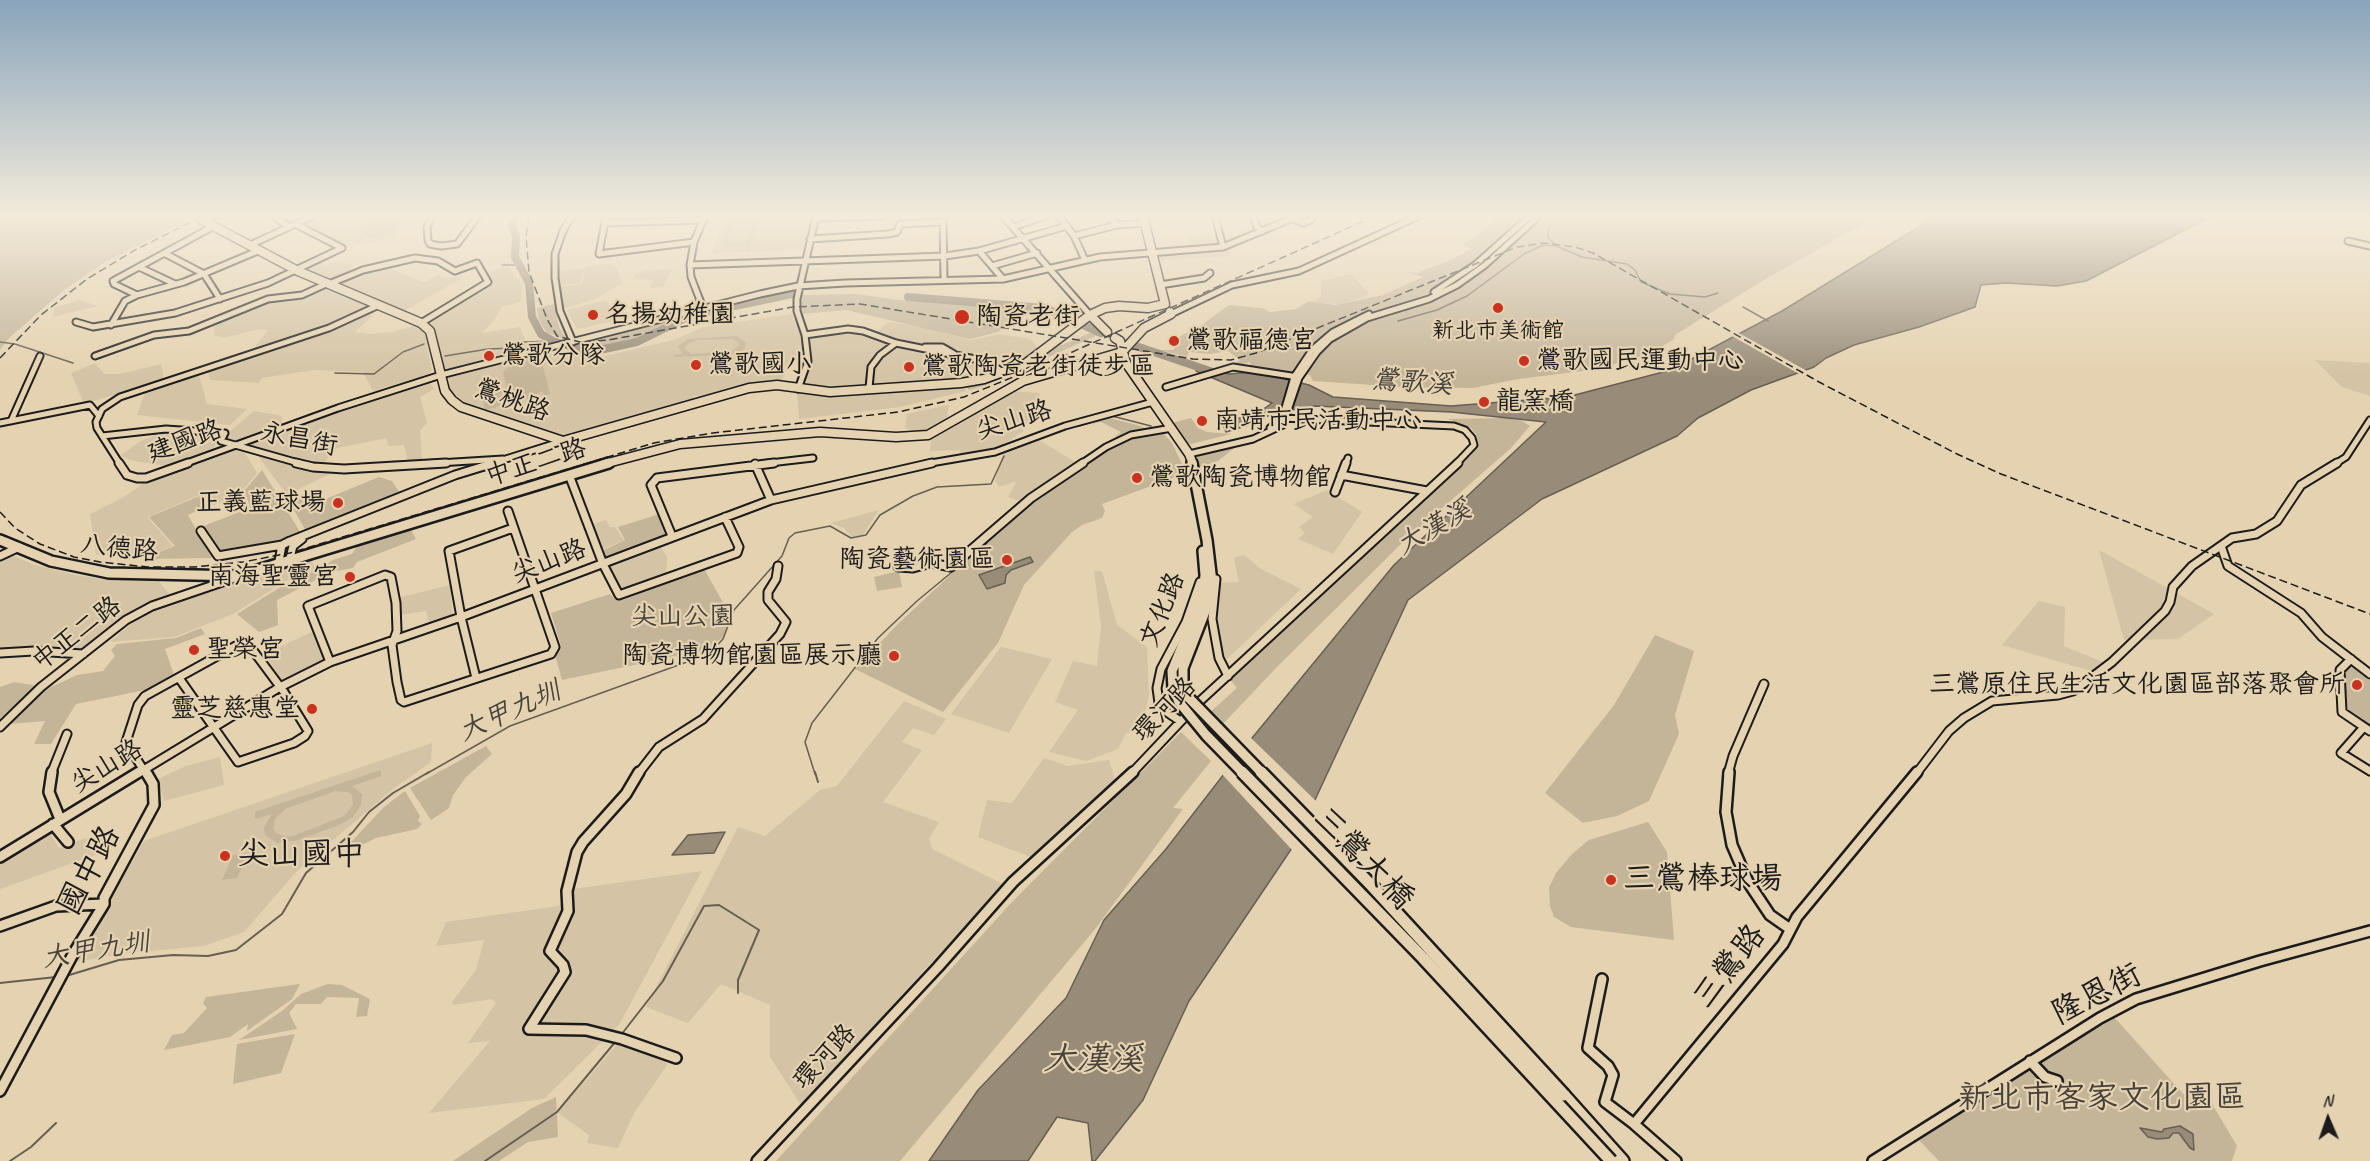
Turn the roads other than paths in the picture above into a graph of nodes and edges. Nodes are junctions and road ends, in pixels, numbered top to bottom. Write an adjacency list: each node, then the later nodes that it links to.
1 (133, 270): 26 (street)
2 (146, 270): 22 (street)
3 (197, 270): 19 (street)
4 (213, 270): 19 (street)
5 (363, 270): 23 (street)
6 (481, 270): 33 (street)
7 (555, 270): 38 (street)
8 (690, 270): 29 (street)
9 (803, 270): 25 (street)
10 (944, 270): 20 (street)
11 (996, 270): 21 (street)
12 (1050, 270): 21 (street); 31 (street)
13 (1156, 270): 24 (main road)
14 (1301, 270): 30 (street)
15 (1468, 270): 45 (street)
16 (1478, 270): 45 (street)
17 (298, 271): 23 (main road); 27 (street)
18 (1210, 273): 24 (street)
19 (204, 274): 22 (street); 27 (street)
20 (944, 279): 21 (street); 25 (street)
21 (1003, 279)
22 (175, 284): 26 (street)
23 (328, 284): 28 (main road); 42 (street)
24 (1160, 285): 31 (main road)
25 (798, 288): 29 (street); 36 (street)
26 (137, 295): 34 (street)
27 (220, 299): 34 (street)
28 (379, 305): 33 (main road); 50 (street)
29 (703, 308): 38 (street)
30 (1171, 313): 40 (main road)
31 (1088, 317): 35 (main road); 43 (main road)
32 (76, 322): 34 (street)
33 (422, 323): 44 (main road, 鶯桃路)
34 (111, 326)
35 (1107, 332)
36 (805, 335): 39 (street); 48 (street)
37 (1115, 338): 40 (main road, 文化路)
38 (572, 342): 44 (street, 建國路)
39 (896, 343): 43 (street); 47 (street)
40 (1124, 350): 49 (main road, 文化路); 81 (main road, 中正二路)
41 (40, 356): 53 (street)
42 (95, 356)
43 (1003, 372): 47 (main road)
44 (441, 375): 57 (main road, 鶯桃路); 58 (street, 建國路)
45 (1296, 379): 46 (street); 51 (street)
46 (1166, 387)
47 (869, 388): 48 (main road)
48 (798, 389): 57 (main road)
49 (1153, 402): 55 (main road, 文化路); 69 (street, 尖山路)
50 (99, 416): 53 (street); 56 (street, 建國路)
51 (1285, 417): 59 (street); 68 (street, 環河路)
52 (2370, 420): 78 (street, 三鶯路)
53 (11, 421): 54 (street)
54 (0, 423)
55 (1172, 428): 59 (main road, 文化路); 86 (street)
56 (102, 436): 58 (street, 永昌街); 58 (street, 建國路)
57 (563, 441): 62 (street)
58 (232, 446): 62 (street, 永昌街)
59 (1188, 453): 82 (main road, 文化路)
60 (813, 458): 63 (street)
61 (1348, 458): 65 (street)
62 (503, 459): 74 (street)
63 (755, 464): 64 (street); 69 (street)
64 (688, 473): 75 (street)
65 (1341, 475): 67 (street); 68 (street)
66 (571, 480): 83 (street)
67 (1335, 492)
68 (1427, 492): 96 (street, 環河路)
69 (771, 500): 71 (street, 尖山路)
70 (508, 511): 72 (street)
71 (726, 517): 75 (street, 尖山路); 83 (street)
72 (513, 528): 88 (street); 89 (street)
73 (201, 531): 77 (street)
74 (315, 532): 77 (street); 81 (street)
75 (672, 536): 83 (street, 尖山路)
76 (0, 540): 79 (main road, 八德路)
77 (282, 546): 84 (street)
78 (2221, 546): 93 (street); 114 (street, 三鶯路)
79 (17, 548): 80 (street); 87 (main road, 八德路)
80 (0, 556)
81 (289, 562): 84 (main road, 中正二路)
82 (1207, 562): 96 (street); 101 (main road, 三鶯大橋); 102 (street, 文化路)
83 (603, 564): 88 (street, 尖山路)
84 (278, 566): 87 (main road, 中正二路)
85 (778, 566): 118 (street)
86 (898, 567)
87 (238, 576): 92 (street, 中正二路)
88 (535, 590): 89 (street, 尖山路); 98 (street)
89 (461, 617): 90 (street, 尖山路); 98 (street)
90 (394, 640): 94 (street, 尖山路); 94 (street); 98 (street)
91 (0, 653): 92 (street)
92 (83, 654): 103 (street, 中正二路)
93 (2351, 659): 95 (street); 105 (street)
94 (330, 662): 100 (street, 尖山路)
95 (2370, 674)
96 (1228, 676): 101 (street, 環河路)
97 (179, 678): 100 (street); 104 (street); 107 (street, 國中路)
98 (476, 678)
99 (1764, 684): 114 (street)
100 (280, 687): 104 (street, 尖山路); 104 (street)
101 (1186, 703): 102 (street, 環河路); 116 (main road, bridge); 116 (main road, 三鶯大橋, bridge)
102 (1180, 721): 123 (street, 環河路)
103 (0, 727)
104 (213, 728): 107 (street, 尖山路)
105 (2367, 729): 108 (street)
106 (67, 734): 109 (street)
107 (144, 768): 109 (street, 尖山路); 112 (street, 國中路)
108 (2370, 771)
109 (57, 822): 110 (street); 111 (street, 尖山路)
110 (68, 842)
111 (0, 857)
112 (104, 904): 113 (street); 121 (street, 國中路)
113 (0, 926)
114 (1790, 929): 122 (street, 三鶯路)
115 (2370, 931): 119 (street, 隆恩街)
116 (1427, 955): 124 (main road, 三鶯大橋, bridge); 125 (main road, 三鶯大橋, bridge)
117 (1602, 979): 122 (street)
118 (676, 1058)
119 (2030, 1061): 120 (street); 127 (street, 隆恩街)
120 (2057, 1081)
121 (0, 1091)
122 (1634, 1124): 126 (street)
123 (757, 1161)
124 (1611, 1161)
125 (1623, 1161)
126 (1676, 1161)
127 (1873, 1161)

